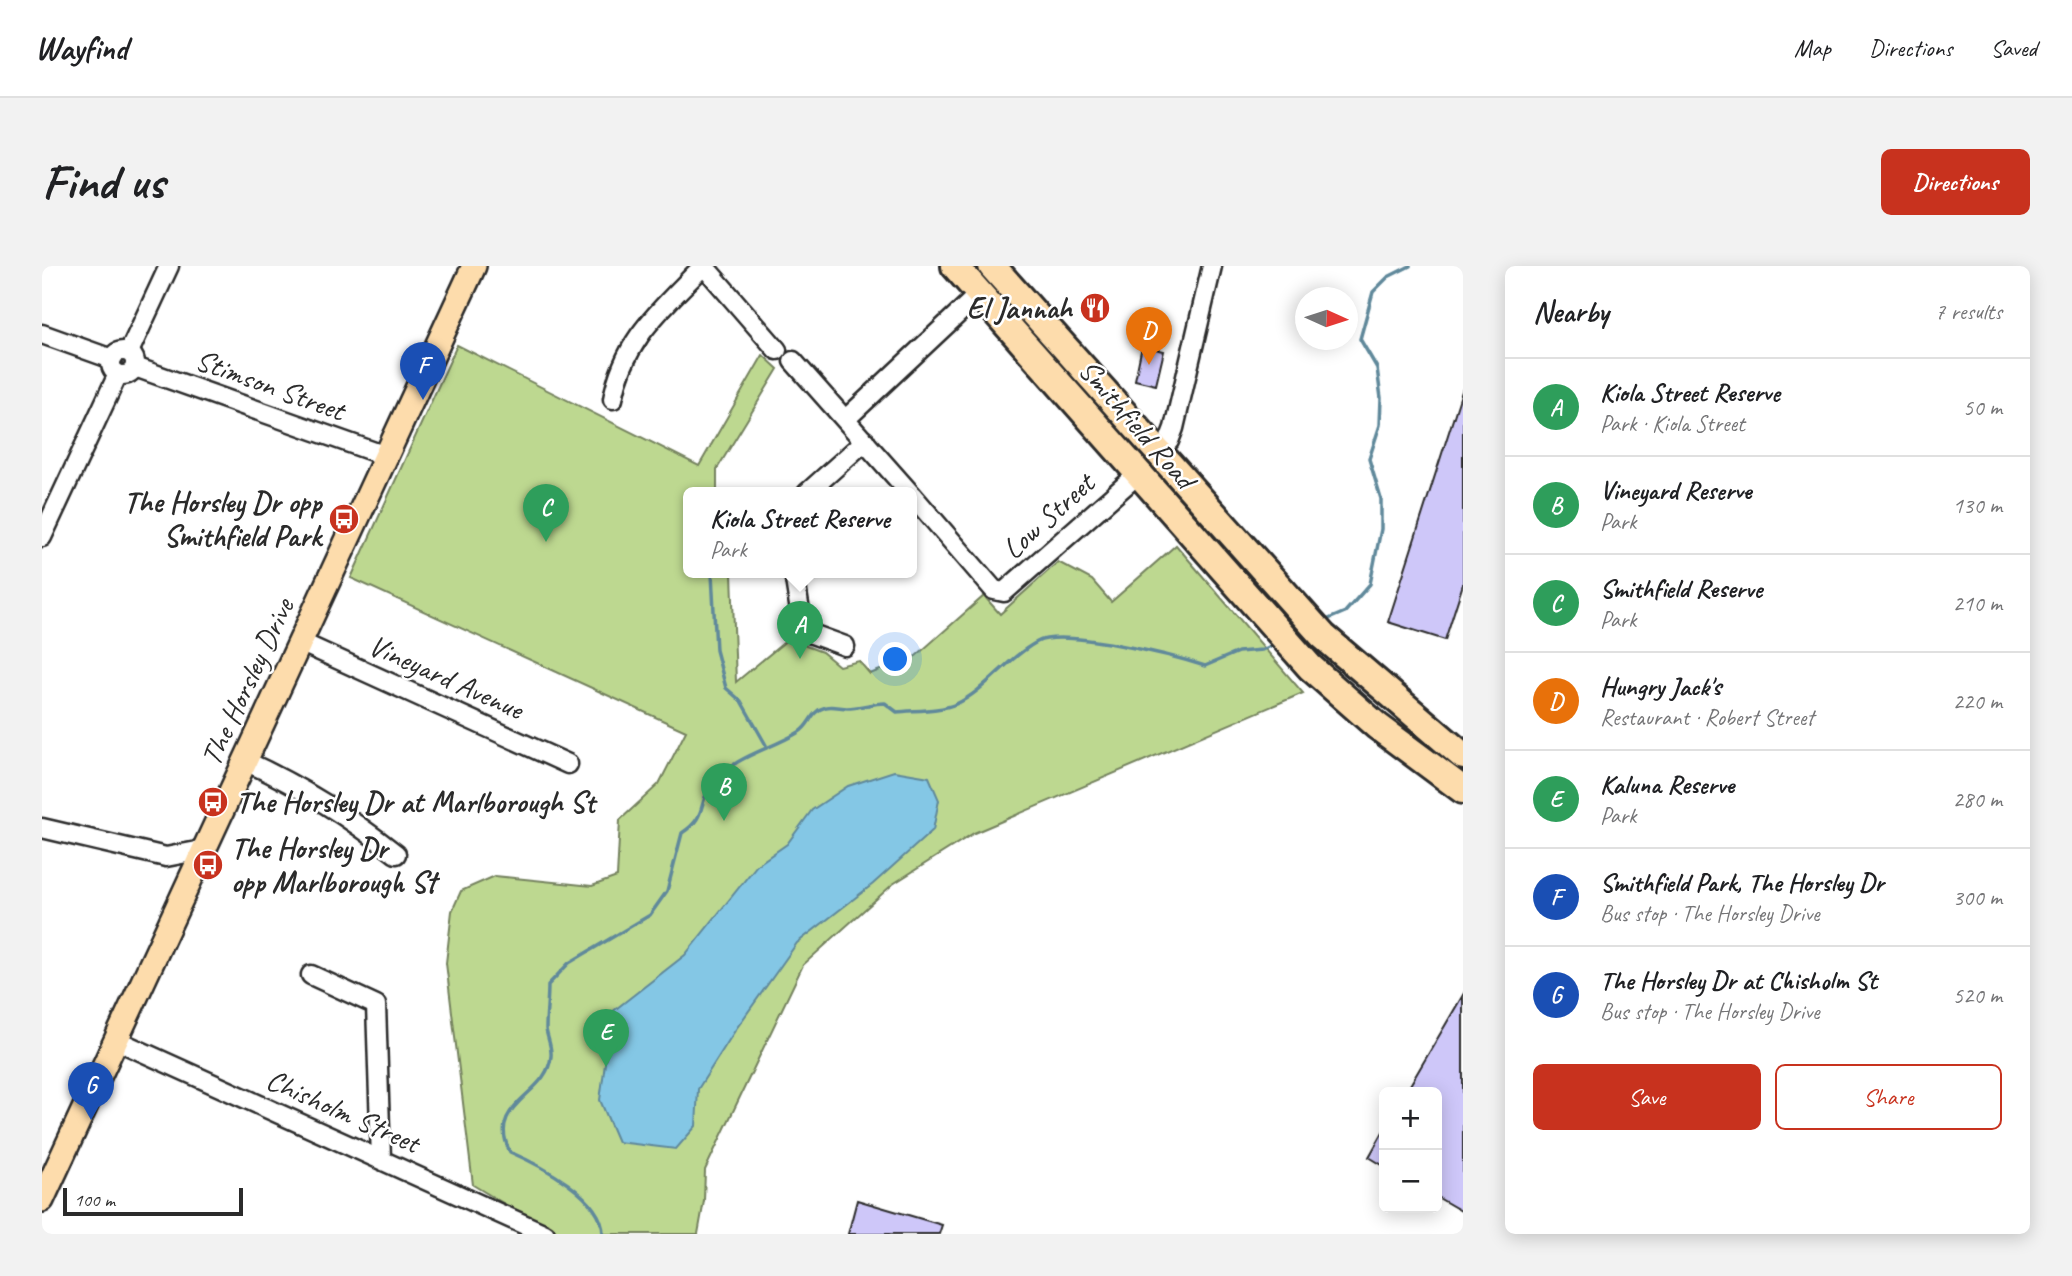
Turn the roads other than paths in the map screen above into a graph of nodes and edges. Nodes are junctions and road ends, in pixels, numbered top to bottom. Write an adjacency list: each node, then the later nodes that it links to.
1 (169, 266): 10 (street)
2 (474, 266): 17 (main road, The Horsley Drive)
3 (704, 266): 9 (street); 13 (street)
4 (955, 266): 7 (highway, Smithfield Road)
5 (1212, 266): 16 (street)
6 (996, 268): 7 (main road); 16 (highway, Smithfield Road)
7 (979, 294): 14 (street); 18 (highway, Smithfield Road)
8 (42, 334): 12 (street)
9 (777, 350)
10 (132, 359): 12 (street); 17 (street, Stimson Street)
11 (793, 361): 14 (street)
12 (115, 367): 22 (street)
13 (613, 399)
14 (847, 418): 15 (street)
15 (865, 441): 19 (street); 20 (street)
16 (1157, 454): 27 (highway, Smithfield Road)
17 (386, 456): 25 (main road, The Horsley Drive)
18 (1137, 475): 21 (street, Low Street); 30 (highway, Smithfield Road)
19 (814, 487)
20 (905, 487)
21 (917, 501)
22 (46, 518): 23 (street)
23 (42, 537)
24 (795, 578): 26 (street)
25 (299, 642): 28 (main road, The Horsley Drive); 29 (street, Vineyard Avenue)
26 (845, 646)
27 (1463, 755)
28 (245, 761): 32 (main road, The Horsley Drive); 33 (street)
29 (568, 764)
30 (1463, 790)
31 (42, 828): 34 (street)
32 (207, 844): 34 (street); 35 (main road, The Horsley Drive)
33 (396, 854)
34 (166, 857): 35 (street)
35 (186, 889): 37 (main road, The Horsley Drive)
36 (311, 975): 38 (street)
37 (116, 1040): 38 (street, Chisholm Street); 39 (main road, The Horsley Drive)
38 (381, 1159): 40 (street, Chisholm Street)
39 (42, 1200)
40 (545, 1234)

